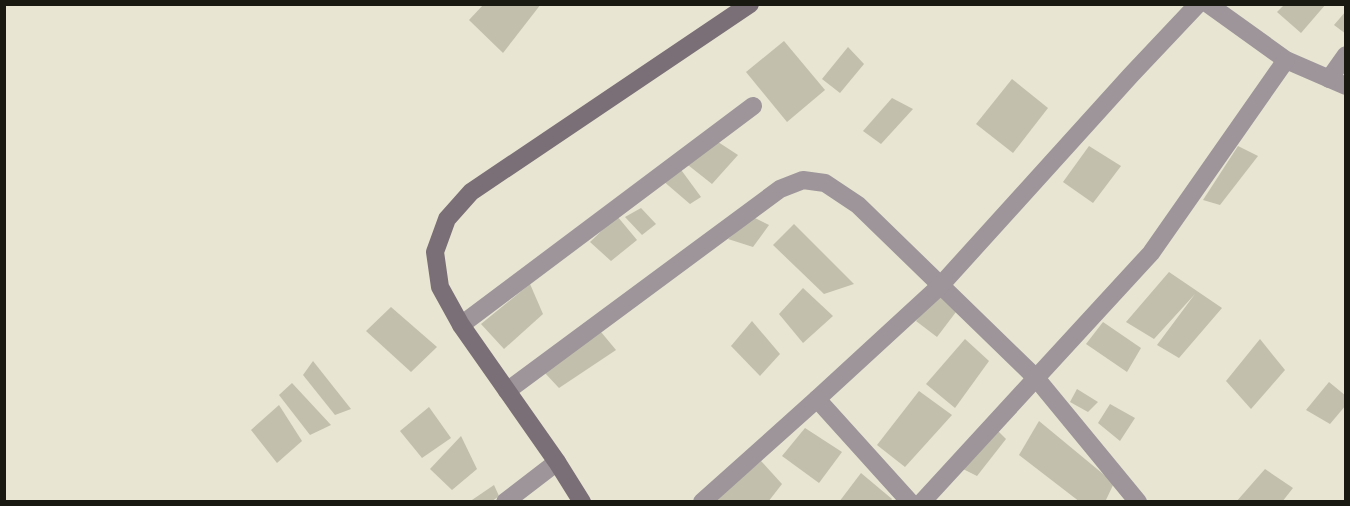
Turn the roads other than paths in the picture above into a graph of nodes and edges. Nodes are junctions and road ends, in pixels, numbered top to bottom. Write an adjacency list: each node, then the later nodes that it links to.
1 (750, 4): 9 (street)
2 (1198, 4): 8 (street)
3 (1208, 4): 5 (street)
4 (1346, 55): 6 (street)
5 (1286, 60): 6 (street); 10 (street)
6 (1337, 83)
7 (753, 106): 9 (street)
8 (940, 286): 10 (street); 11 (street); 12 (street)
9 (460, 325): 11 (street)
10 (1036, 378): 18 (street); 19 (street)
11 (507, 391): 13 (street)
12 (817, 399): 16 (street); 17 (street)
13 (558, 462): 14 (street); 15 (street)
14 (505, 501)
15 (582, 501)
16 (702, 501)
17 (910, 501)
18 (922, 501)
19 (1138, 501)

